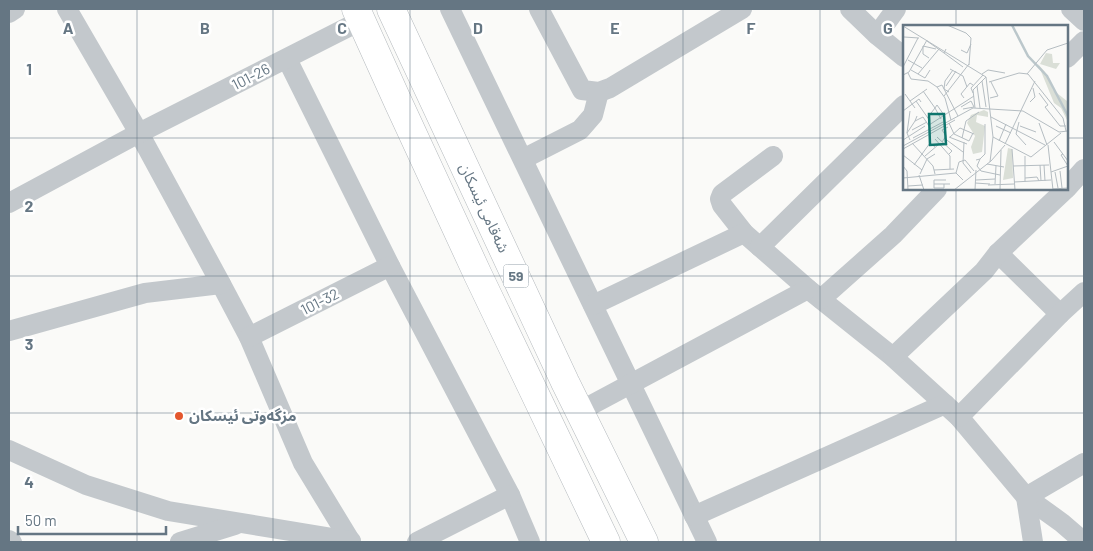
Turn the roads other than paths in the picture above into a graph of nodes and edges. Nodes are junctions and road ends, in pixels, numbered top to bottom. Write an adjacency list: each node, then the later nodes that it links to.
1 (15, 9): 10 (street)
2 (67, 9): 20 (street)
3 (391, 9): 41 (main road, شەقامی ئیسکان / 59)
4 (450, 9): 22 (street)
5 (539, 9): 18 (street)
6 (742, 9): 18 (street)
7 (850, 9): 13 (street)
8 (896, 9): 13 (street)
9 (1072, 9): 12 (street)
10 (9, 13)
11 (359, 14): 17 (street, 101-26); 55 (main road, 59)
12 (1084, 21)
13 (877, 35): 15 (street)
14 (1084, 41): 16 (street)
15 (903, 56)
16 (1068, 57)
17 (286, 59): 20 (street, 101-26); 31 (street)
18 (600, 92): 22 (street)
19 (903, 106): 29 (street)
20 (139, 133): 27 (street, 101-26); 32 (street)
21 (773, 156): 28 (street)
22 (522, 159): 35 (street)
23 (1084, 169): 24 (street)
24 (1068, 186)
25 (937, 190): 34 (street)
26 (1064, 190): 30 (street)
27 (9, 203)
28 (744, 232): 29 (street); 35 (street)
29 (760, 247): 34 (street)
30 (998, 253): 36 (street); 39 (street)
31 (390, 266): 38 (street, 101-32); 45 (street)
32 (221, 284): 37 (street); 38 (street)
33 (1084, 292): 36 (street)
34 (815, 294): 39 (street); 40 (street)
35 (593, 305): 40 (street)
36 (1060, 314): 42 (street)
37 (9, 331)
38 (249, 337): 52 (street)
39 (893, 357): 42 (street)
40 (630, 383): 41 (street); 47 (street)
41 (580, 411): 56 (main road, شەقامی ئیسکان / 59)
42 (952, 411): 46 (street); 47 (street)
43 (9, 450): 48 (street)
44 (1084, 462): 46 (street)
45 (510, 495): 53 (street); 54 (street)
46 (1026, 497): 58 (street); 59 (street)
47 (694, 516): 57 (street)
48 (239, 524): 51 (street); 52 (street)
49 (9, 540): 50 (street)
50 (12, 542)
51 (180, 542)
52 (351, 542)
53 (417, 542)
54 (530, 542)
55 (606, 542)
56 (644, 542)
57 (707, 542)
58 (1033, 542)
59 (1084, 542)

